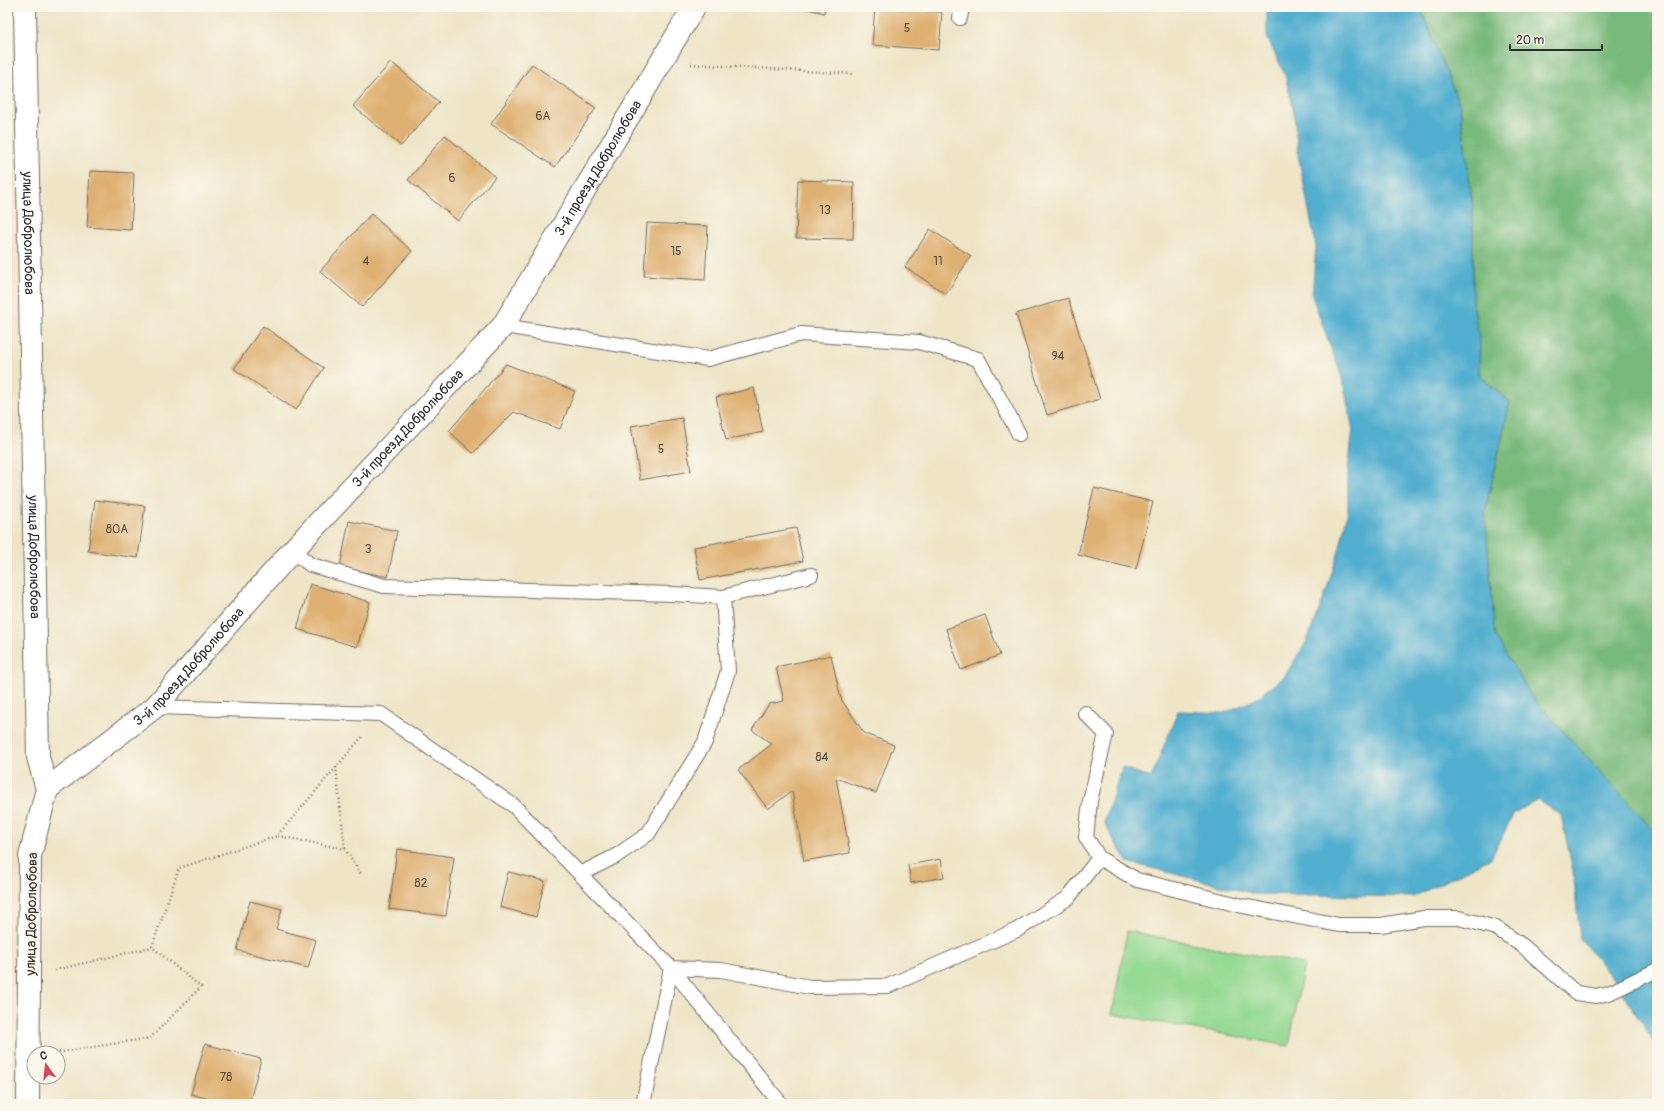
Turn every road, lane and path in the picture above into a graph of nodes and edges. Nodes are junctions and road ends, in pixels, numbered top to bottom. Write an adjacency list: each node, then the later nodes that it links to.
1 (25, 7): 14 (street, улица Добролюбова)
2 (694, 7): 3 (street, 3-й проезд Добролюбова)
3 (660, 63): 4 (path); 5 (street, 3-й проезд Добролюбова)
4 (854, 74)
5 (503, 326): 6 (lane); 7 (street, 3-й проезд Добролюбова)
6 (1019, 434)
7 (292, 551): 9 (lane); 10 (street, 3-й проезд Добролюбова)
8 (811, 575): 9 (lane)
9 (723, 597): 19 (lane)
10 (155, 707): 12 (lane); 14 (street, 3-й проезд Добролюбова)
11 (1085, 713): 17 (lane)
12 (382, 714): 13 (path); 19 (lane)
13 (336, 767): 15 (path); 16 (path)
14 (47, 788): 23 (street, улица Добролюбова)
15 (277, 836): 16 (path); 20 (path)
16 (345, 850): 18 (path)
17 (1099, 858): 21 (lane); 22 (lane)
18 (361, 874)
19 (580, 874): 21 (lane)
20 (152, 947): 23 (path); 24 (path)
21 (671, 968): 26 (lane); 27 (lane)
22 (1657, 970)
23 (30, 976): 25 (street, улица Добролюбова)
24 (66, 1051)
25 (28, 1104)
26 (643, 1104)
27 (781, 1104)

